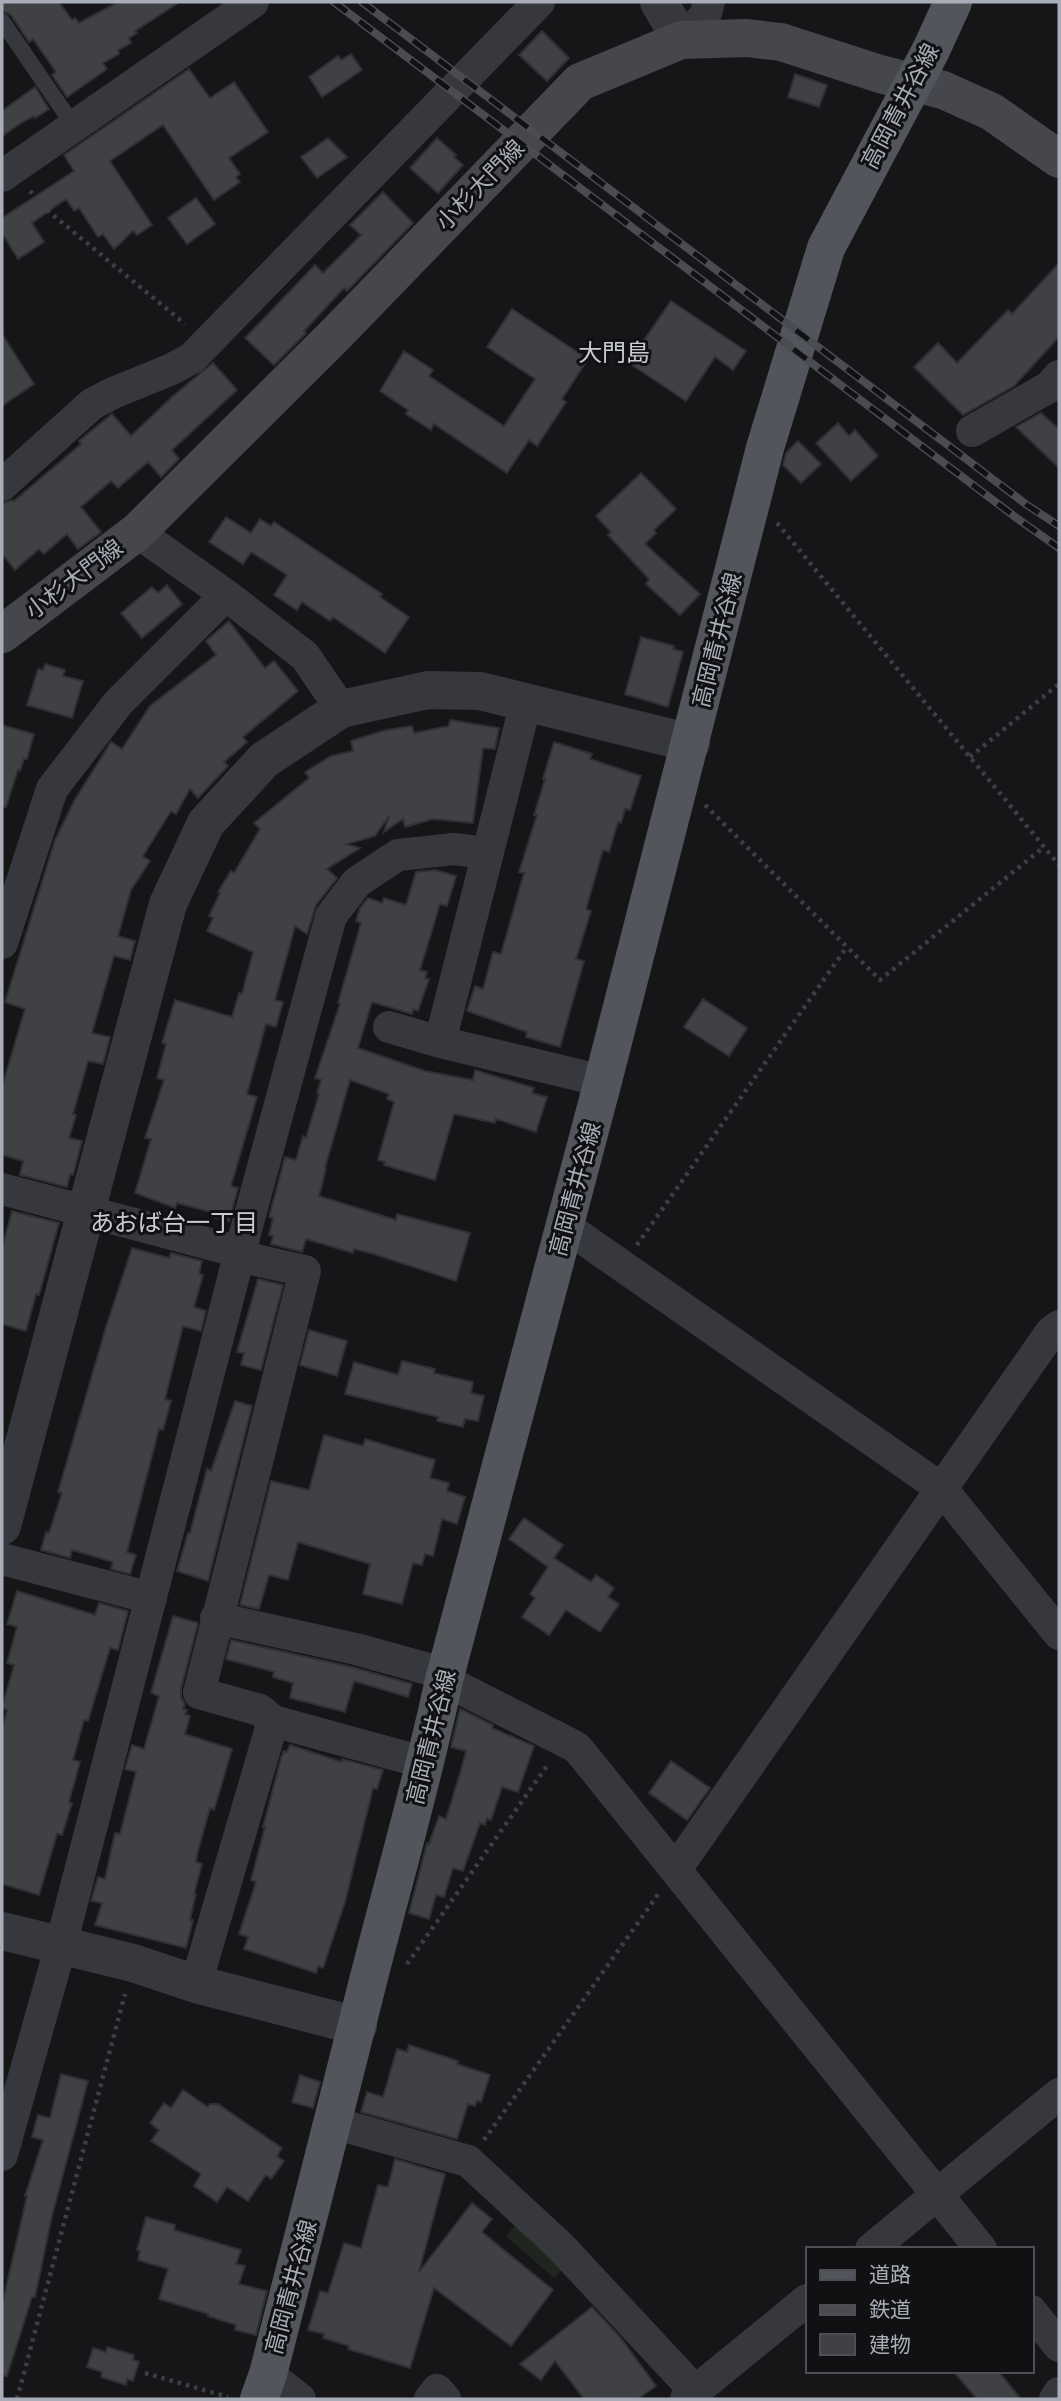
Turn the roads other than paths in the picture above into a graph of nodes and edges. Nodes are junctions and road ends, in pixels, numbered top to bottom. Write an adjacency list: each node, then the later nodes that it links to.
1 (253, 2): 9 (street)
2 (539, 2): 14 (street)
3 (659, 2): 7 (street)
4 (709, 2): 7 (street)
5 (953, 2): 8 (main road, 高岡青井谷線)
6 (2, 22): 9 (lane)
7 (681, 40): 8 (main road, 小杉大門線); 15 (main road, 小杉大門線)
8 (912, 83): 10 (main road, 小杉大門線); 20 (main road, 高岡青井谷線)
9 (74, 125): 11 (street)
10 (1059, 159)
11 (6, 173)
12 (1059, 376): 13 (street)
13 (972, 431)
14 (2, 485)
15 (137, 532): 16 (street); 17 (main road, 小杉大門線)
16 (226, 594): 19 (street); 22 (street)
17 (2, 634)
18 (526, 702): 19 (street); 20 (street); 21 (street)
19 (341, 709): 27 (street)
20 (691, 743): 25 (main road, 高岡青井谷線)
21 (486, 853): 24 (street); 29 (street)
22 (2, 943)
23 (388, 1027): 24 (street)
24 (440, 1042): 25 (street)
25 (603, 1081): 28 (main road, 高岡青井谷線)
26 (2, 1189): 27 (street)
27 (86, 1212): 29 (street); 32 (street)
28 (565, 1226): 31 (street); 37 (main road, 高岡青井谷線)
29 (240, 1252): 34 (street); 35 (street)
30 (1059, 1325): 31 (street)
31 (942, 1489): 36 (street); 40 (street)
32 (2, 1526)
33 (2, 1559): 34 (street)
34 (151, 1598): 42 (street)
35 (216, 1618): 37 (street); 38 (street)
36 (1059, 1634)
37 (445, 1677): 39 (main road, 高岡青井谷線); 40 (street)
38 (273, 1721): 39 (street); 43 (street)
39 (426, 1763): 44 (main road, 高岡青井谷線)
40 (676, 1869): 48 (street)
41 (2, 1931): 42 (street)
42 (61, 1945): 43 (street); 47 (street)
43 (196, 1984): 44 (street)
44 (358, 2026): 46 (main road, 高岡青井谷線)
45 (1059, 2094): 48 (street)
46 (334, 2123): 54 (main road, 高岡青井谷線); 56 (street)
47 (2, 2155)
48 (937, 2195): 49 (street); 50 (street)
49 (873, 2247)
50 (979, 2247)
51 (806, 2301): 56 (street)
52 (1033, 2314): 53 (street)
53 (1059, 2346)
54 (263, 2387): 57 (street)
55 (1059, 2393): 60 (street)
56 (690, 2395)
57 (300, 2399)
58 (430, 2399): 59 (street)
59 (445, 2399)
60 (1055, 2399)

